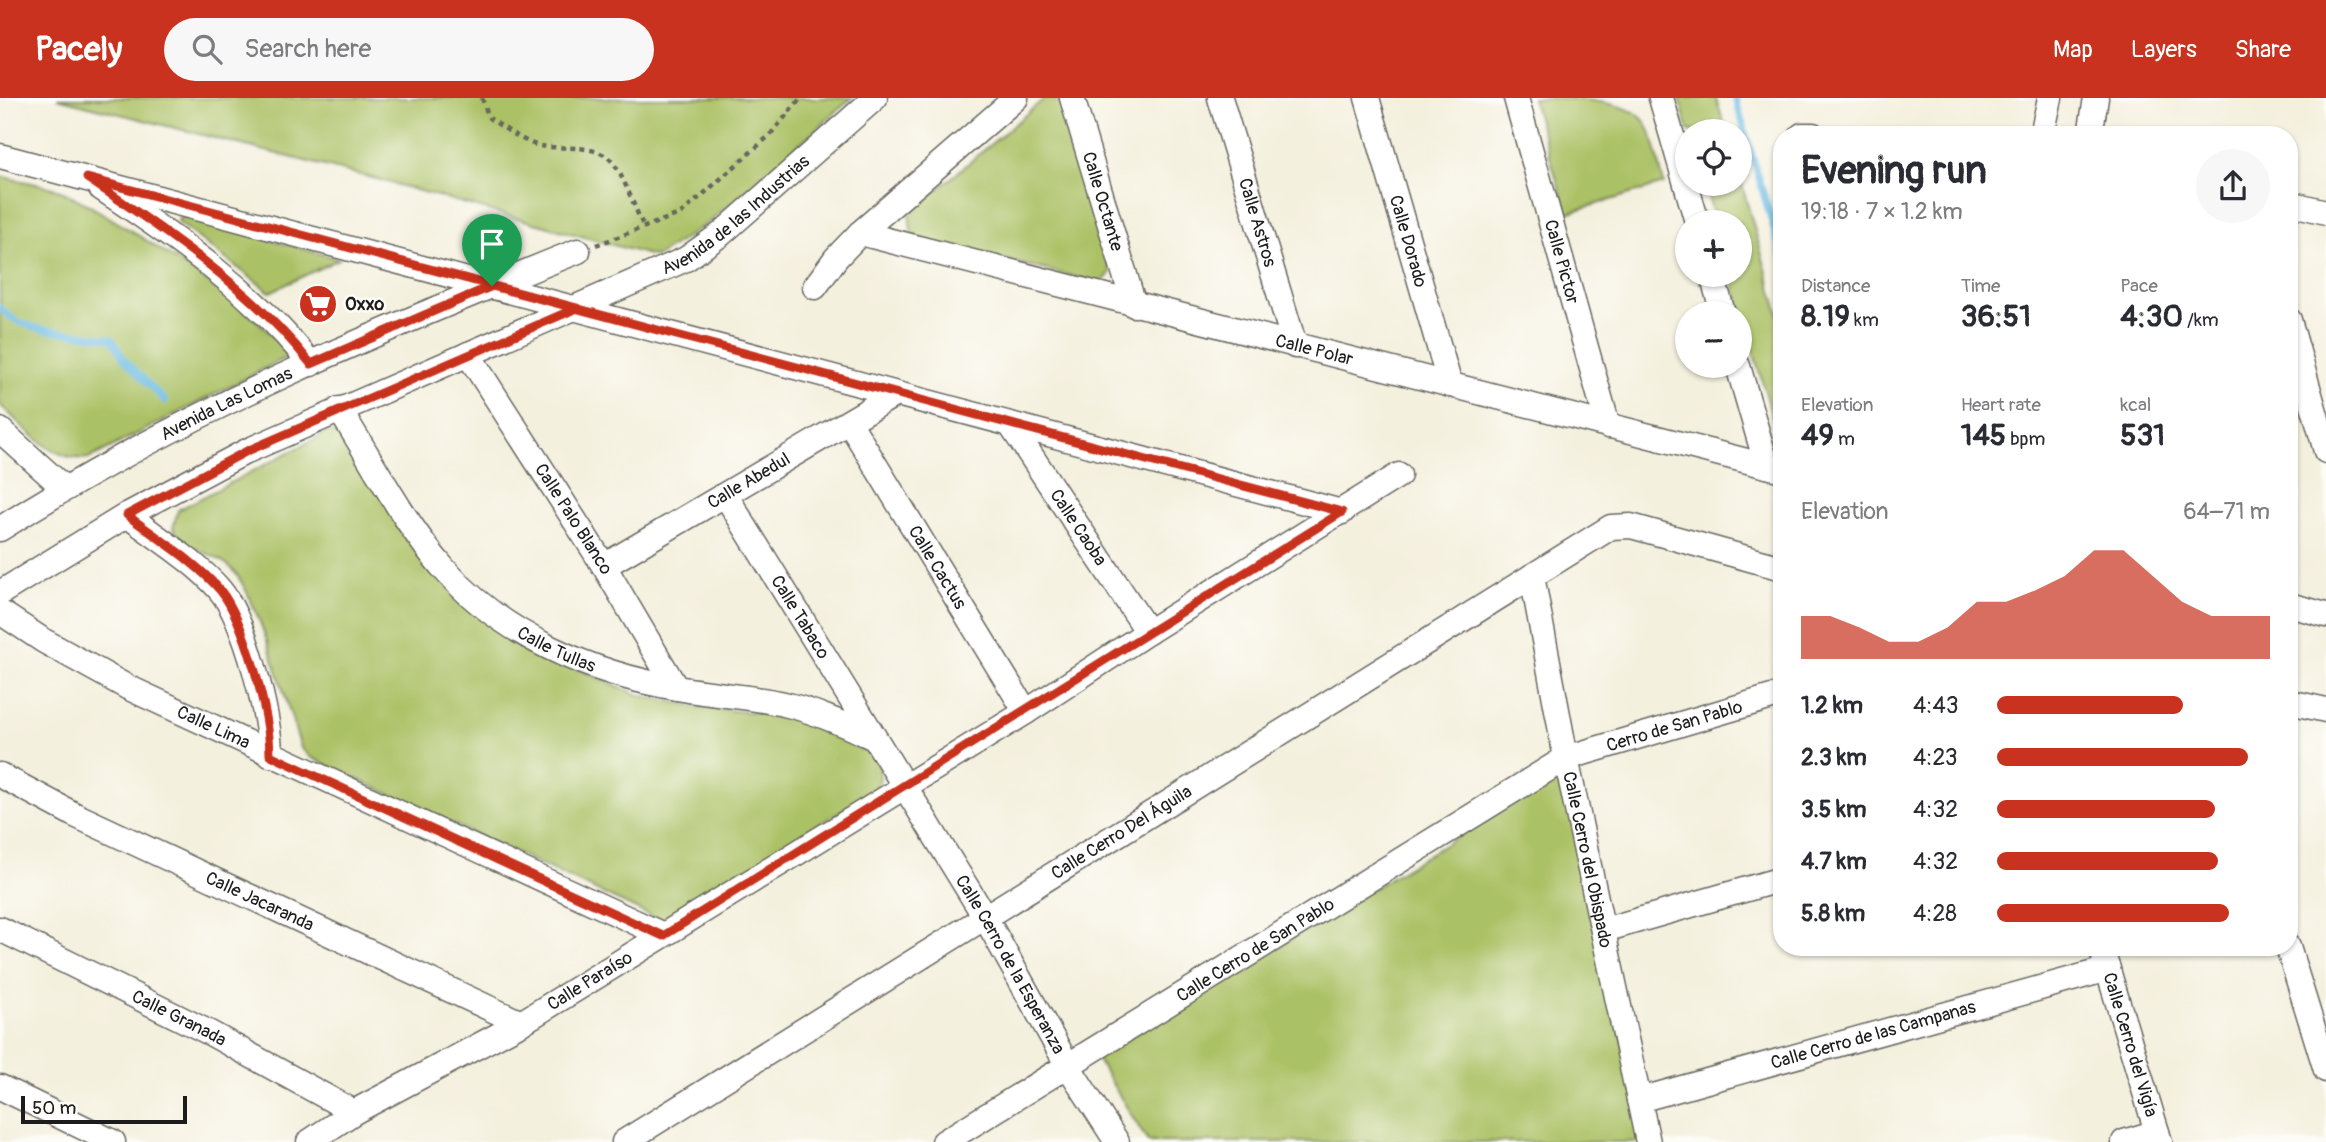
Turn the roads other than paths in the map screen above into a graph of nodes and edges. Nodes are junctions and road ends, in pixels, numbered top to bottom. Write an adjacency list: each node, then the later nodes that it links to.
1 (876, 98): 22 (street, Avenida de las Industrias)
2 (1016, 98): 17 (street)
3 (1072, 98): 21 (street, Calle Octante)
4 (1220, 98): 23 (street, Calle Astros)
5 (1367, 98): 28 (street, Calle Dorado)
6 (1516, 98): 33 (street, Calle Pictor)
7 (1661, 98): 15 (street)
8 (2050, 98): 10 (street)
9 (2096, 98): 11 (street)
10 (2044, 126)
11 (2091, 126)
12 (0, 156): 13 (street)
13 (87, 178): 19 (street); 26 (street)
14 (2298, 205): 16 (street)
15 (1694, 210)
16 (2326, 212)
17 (860, 233): 20 (street); 21 (street, Calle Polar)
18 (578, 251): 19 (street, Avenida Las Lomas)
19 (492, 286): 22 (street); 26 (street, Avenida Las Lomas)
20 (815, 287)
21 (1134, 305): 23 (street, Calle Polar)
22 (577, 308): 25 (street); 29 (street)
23 (1295, 346): 28 (street, Calle Polar)
24 (2298, 352): 35 (street)
25 (468, 354): 30 (street); 44 (street, Calle Palo Blanco)
26 (311, 364): 39 (street, Avenida Las Lomas)
27 (1742, 378): 36 (street, Calle Polar)
28 (1450, 386): 33 (street, Calle Polar)
29 (894, 395): 31 (street, Calle Abedul); 32 (street)
30 (339, 409): 42 (street); 52 (street, Calle Tullas)
31 (849, 422): 40 (street, Calle Abedul); 56 (street, Calle Cactus)
32 (1010, 424): 41 (street); 51 (street, Calle Caoba)
33 (1608, 426): 37 (street, Calle Polar)
34 (0, 430): 39 (street)
35 (2326, 451)
36 (1773, 465)
37 (1773, 468)
38 (1399, 475): 41 (street, Calle Paraíso)
39 (64, 488): 43 (street, Avenida Las Lomas)
40 (726, 496): 44 (street, Calle Abedul); 57 (street, Calle Tabaco)
41 (1342, 512): 51 (street, Calle Paraíso)
42 (127, 515): 47 (street); 58 (street)
43 (0, 529)
44 (604, 566): 52 (street, Calle Palo Blanco)
45 (1773, 566): 46 (street, Calle Cerro Del Águila)
46 (1532, 576): 59 (street, Calle Cerro del Obispado); 63 (street, Calle Cerro Del Águila)
47 (0, 593)
48 (2298, 607): 50 (street)
49 (0, 612): 58 (street, Calle Lima)
50 (2326, 615)
51 (1148, 632): 56 (street, Calle Paraíso)
52 (676, 688): 57 (street, Calle Tullas)
53 (1773, 697): 59 (street, Cerro de San Pablo)
54 (2298, 704): 55 (street)
55 (2326, 710)
56 (1026, 712): 61 (street, Calle Paraíso)
57 (872, 737): 61 (street, Calle Tabaco)
58 (270, 755): 66 (street, Calle Lima)
59 (1566, 758): 65 (street, Calle Cerro del Obispado); 70 (street, Calle Cerro de San Pablo)
60 (0, 775): 69 (street, Calle Jacaranda)
61 (903, 787): 63 (street, Calle Cerro de la Esperanza); 66 (street, Calle Paraíso)
62 (1773, 882): 65 (street)
63 (985, 917): 70 (street, Calle Cerro de la Esperanza); 78 (street, Calle Cerro Del Águila)
64 (0, 929): 74 (street, Calle Granada)
65 (1604, 930): 73 (street, Calle Cerro del Obispado)
66 (663, 936): 69 (street, Calle Paraíso)
67 (2291, 956): 71 (street)
68 (2104, 958): 73 (street, Calle Cerro de las Campanas); 75 (street, Calle Cerro del Vigía)
69 (520, 1023): 74 (street, Calle Paraíso)
70 (1068, 1066): 79 (street, Calle Cerro de San Pablo); 80 (street, Calle Cerro de la Esperanza)
71 (2326, 1070)
72 (0, 1087): 76 (street)
73 (1639, 1100): 81 (street, Calle Cerro del Obispado)
74 (354, 1112): 77 (street, Calle Paraíso)
75 (2158, 1137): 82 (street)
76 (113, 1142)
77 (309, 1142)
78 (624, 1142)
79 (944, 1142)
80 (1117, 1142)
81 (1648, 1142)
82 (2124, 1142)

